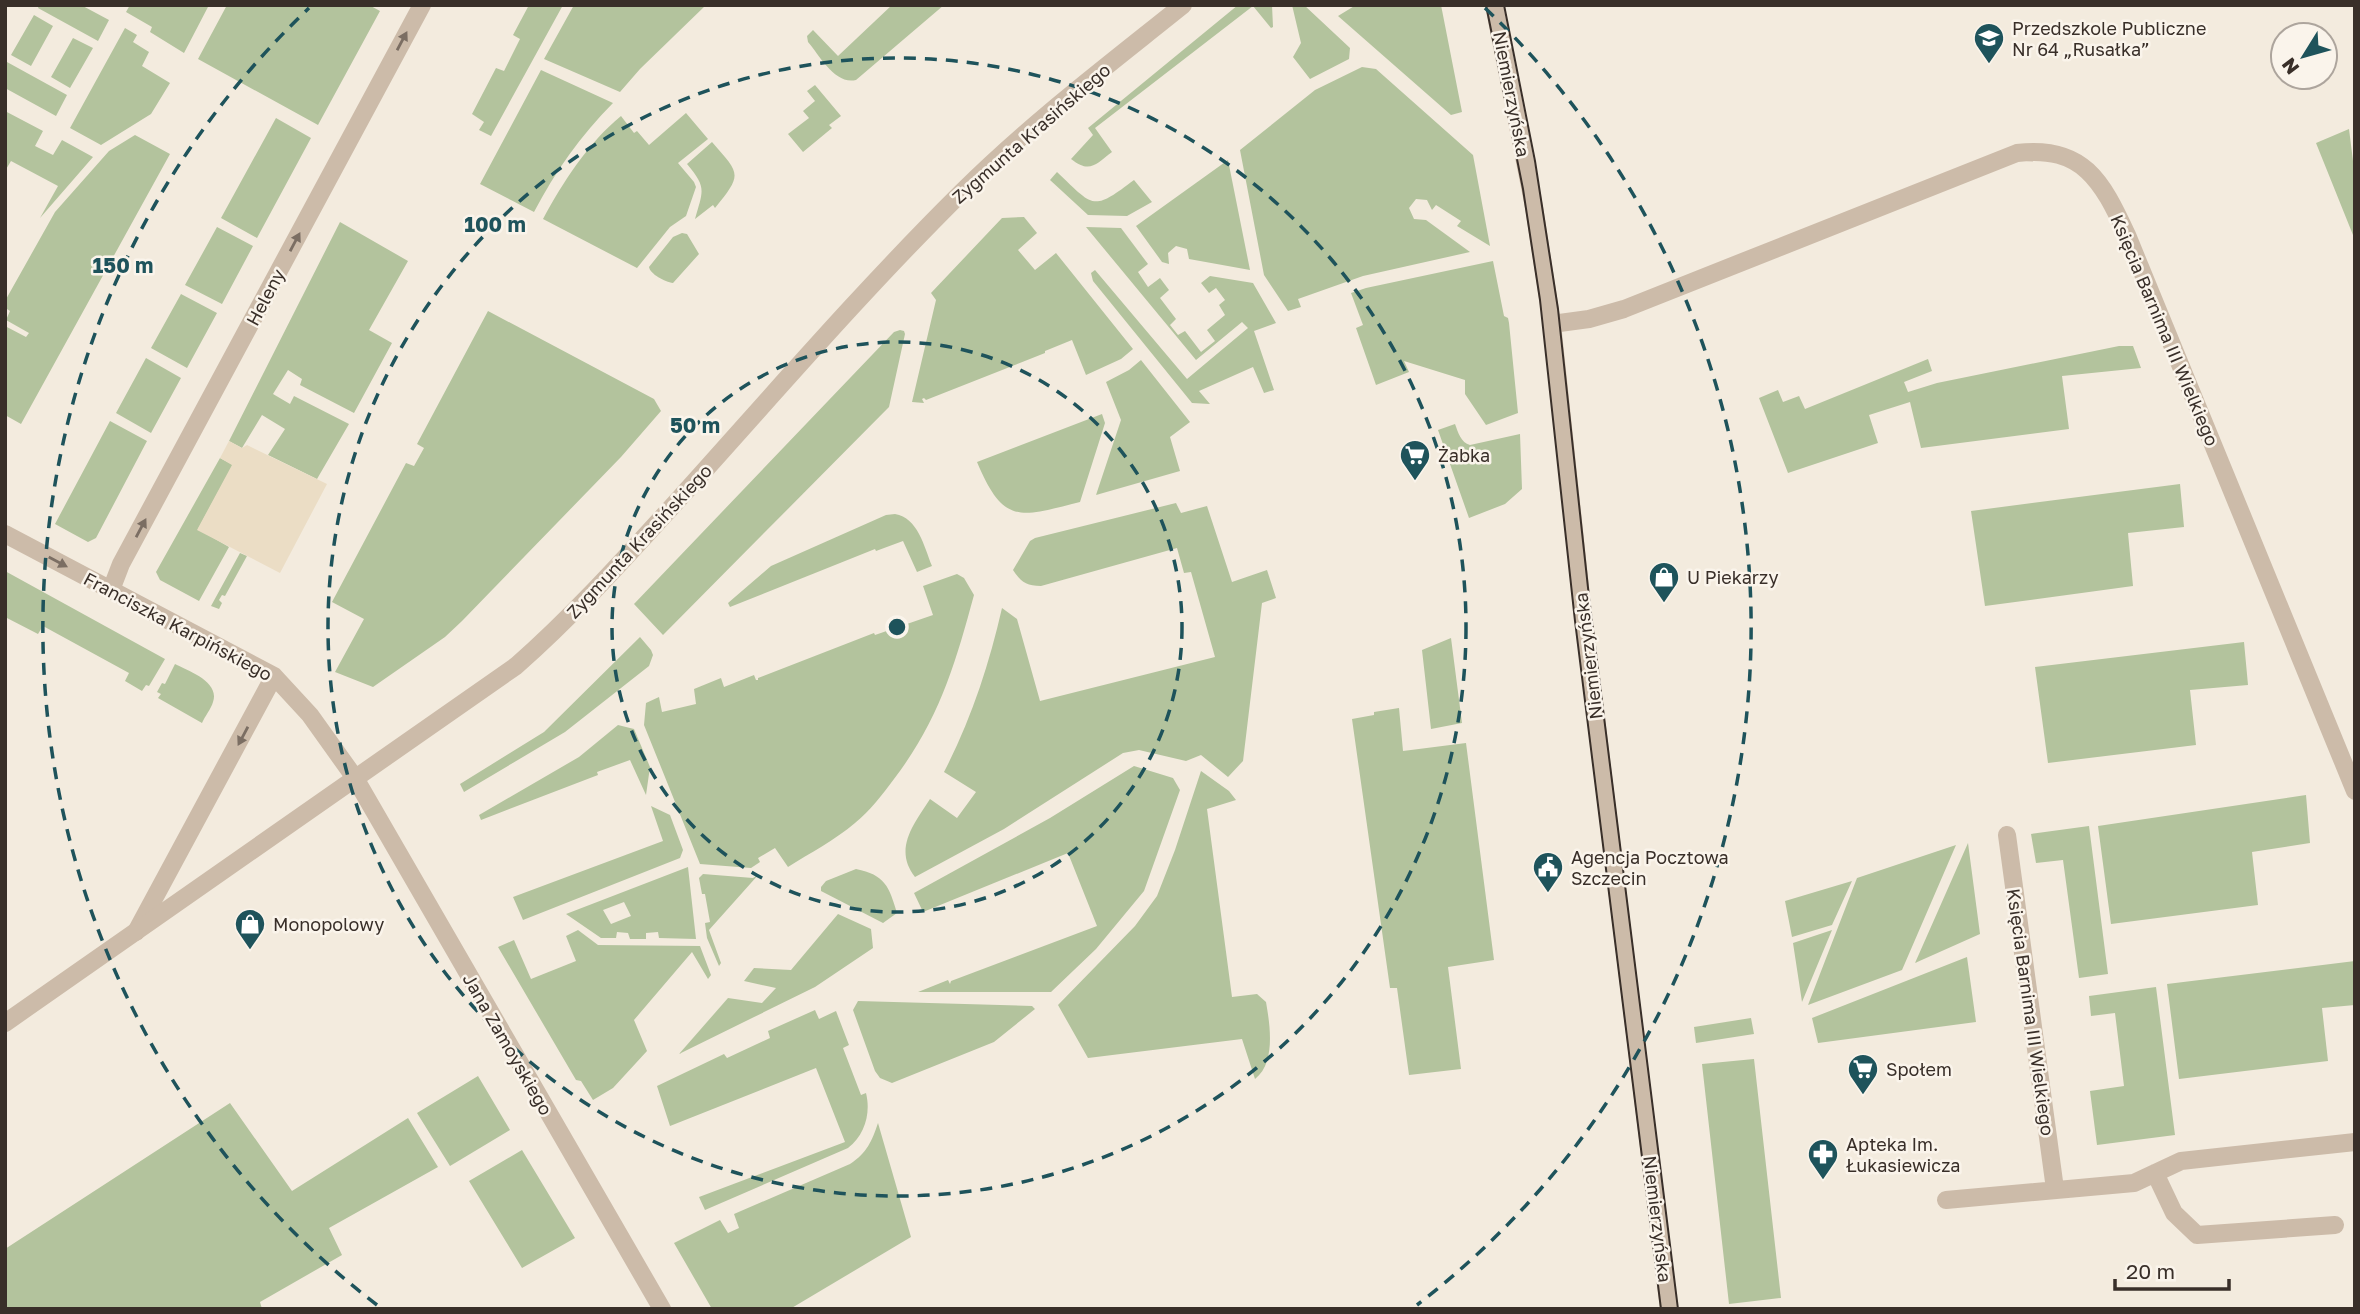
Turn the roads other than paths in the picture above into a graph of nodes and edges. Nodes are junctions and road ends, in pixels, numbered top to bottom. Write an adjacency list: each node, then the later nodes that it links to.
1 (422, 5): 6 (street, Heleny, one-way to 1)
2 (1183, 5): 8 (street, Zygmunta Krasińskiego)
3 (1494, 5): 4 (street, Niemierzyńska)
4 (1552, 324): 9 (street, Księcia Barnima III Wielkiego); 19 (street, Niemierzyńska)
5 (5, 534): 6 (street, Franciszka Karpińskiego, one-way to 6)
6 (111, 590): 7 (street, Franciszka Karpińskiego)
7 (274, 676): 8 (street, Franciszka Karpińskiego); 11 (street, Zygmunta Krasińskiego, one-way to 11)
8 (355, 778): 11 (street, Zygmunta Krasińskiego); 18 (street, Jana Zamoyskiego)
9 (2355, 791)
10 (2007, 835): 15 (street, Księcia Barnima III Wielkiego)
11 (136, 932): 12 (street, Zygmunta Krasińskiego)
12 (5, 1023)
13 (2355, 1142): 14 (street)
14 (2155, 1173): 15 (street); 17 (street)
15 (2055, 1189): 16 (street)
16 (1946, 1200)
17 (2335, 1225)
18 (662, 1309)
19 (1669, 1309)

